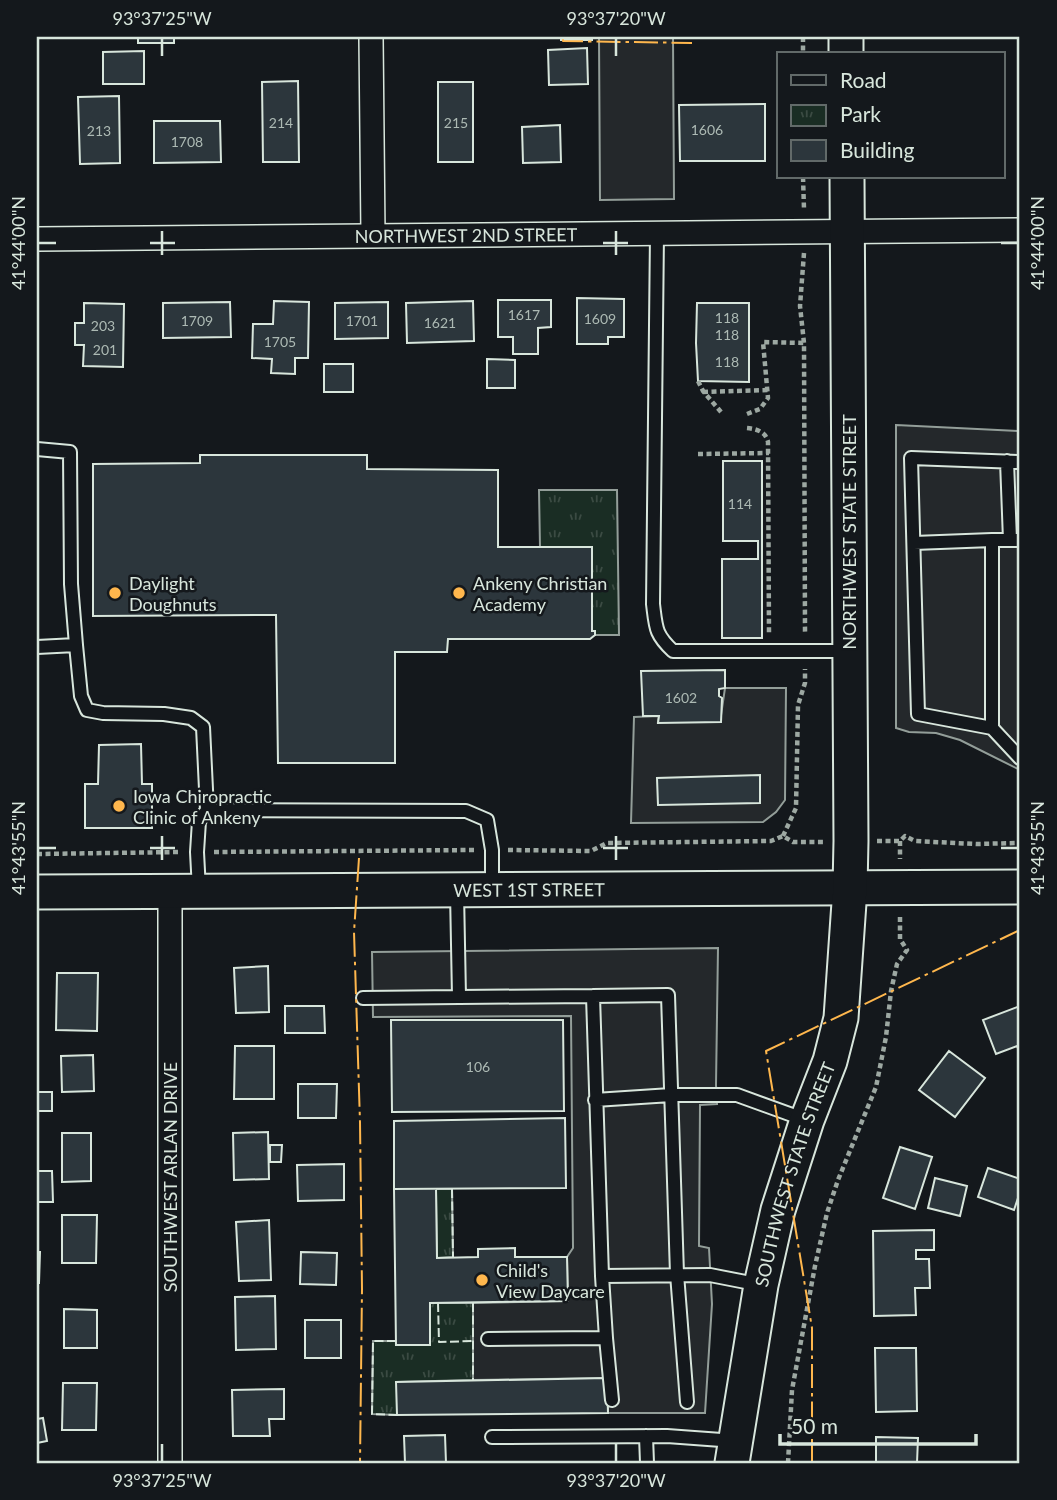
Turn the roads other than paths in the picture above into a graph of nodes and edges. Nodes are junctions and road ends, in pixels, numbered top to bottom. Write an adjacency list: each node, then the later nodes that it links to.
1 (371, 37): 6 (street)
2 (847, 178): 4 (main road, NORTHWEST STATE STREET)
3 (1020, 230): 4 (street, NORTHWEST 2ND STREET)
4 (847, 232): 5 (street, NORTHWEST 2ND STREET); 15 (main road, NORTHWEST STATE STREET)
5 (657, 233): 6 (street, NORTHWEST 2ND STREET); 15 (lane)
6 (373, 235): 7 (street, NORTHWEST 2ND STREET)
7 (37, 239)
8 (37, 449): 13 (lane)
9 (1014, 461): 11 (lane); 12 (lane)
10 (992, 540): 11 (lane); 12 (lane); 16 (lane)
11 (1015, 540)
12 (914, 543): 16 (lane)
13 (76, 645): 14 (lane); 18 (lane)
14 (37, 647)
15 (850, 651): 20 (main road, NORTHWEST STATE STREET)
16 (992, 728): 17 (lane)
17 (1020, 758)
18 (206, 810): 22 (lane); 23 (lane)
19 (1020, 887): 20 (main road, WEST 1ST STREET)
20 (850, 888): 22 (main road, WEST 1ST STREET); 30 (main road, SOUTHWEST STATE STREET)
21 (457, 889): 22 (main road, WEST 1ST STREET); 23 (main road, WEST 1ST STREET); 26 (lane)
22 (492, 889)
23 (184, 891): 24 (main road, WEST 1ST STREET); 41 (street, SOUTHWEST ARLAN DRIVE)
24 (37, 892)
25 (593, 996): 26 (lane); 28 (lane); 29 (lane)
26 (459, 997): 27 (lane)
27 (363, 998)
28 (671, 1095): 29 (lane); 30 (lane); 31 (lane)
29 (596, 1100): 32 (lane)
30 (807, 1120): 33 (main road, SOUTHWEST STATE STREET)
31 (677, 1274): 32 (lane); 33 (lane); 37 (lane)
32 (602, 1276): 34 (lane)
33 (761, 1285): 40 (main road, SOUTHWEST STATE STREET)
34 (606, 1338): 35 (lane); 36 (lane)
35 (488, 1339)
36 (612, 1400)
37 (687, 1402)
38 (646, 1436): 39 (lane); 40 (lane); 42 (lane)
39 (492, 1437)
40 (734, 1452)
41 (170, 1463)
42 (647, 1463)

